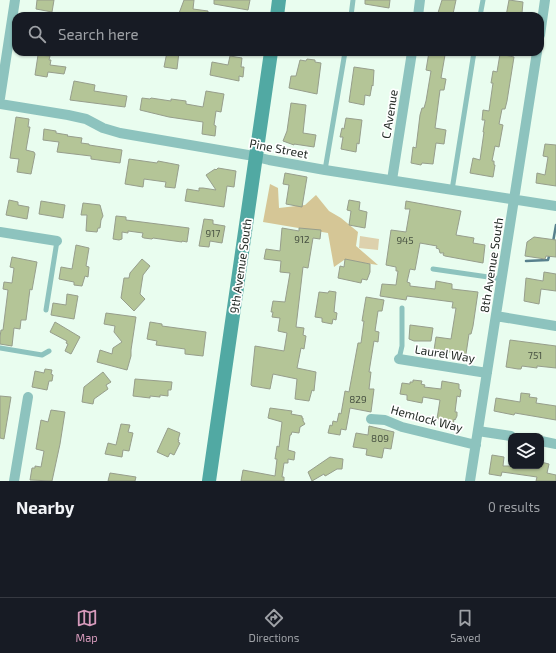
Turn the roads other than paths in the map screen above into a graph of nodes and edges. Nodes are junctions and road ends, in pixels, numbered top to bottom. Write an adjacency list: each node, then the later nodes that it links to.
1 (15, 0): 7 (street)
2 (279, 0): 8 (main road)
3 (354, 0): 9 (lane)
4 (420, 0): 10 (street)
5 (482, 0): 11 (lane)
6 (546, 0): 12 (street)
7 (12, 12)
8 (278, 12)
9 (352, 12)
10 (418, 12)
11 (480, 12)
12 (544, 12)
13 (12, 14): 19 (street)
14 (271, 56): 22 (main road, 9th Avenue South)
15 (344, 56): 23 (lane)
16 (411, 56): 24 (street, C Avenue)
17 (473, 56): 25 (lane)
18 (536, 56): 26 (street, 8th Avenue South)
19 (3, 57): 20 (street)
20 (0, 98)
21 (0, 104): 22 (street, Pine Street)
22 (256, 157): 23 (street, Pine Street); 48 (main road, 9th Avenue South)
23 (325, 170): 24 (street, Pine Street)
24 (392, 180): 25 (street, Pine Street)
25 (452, 190): 26 (street, Pine Street)
26 (514, 199): 27 (street, Pine Street); 31 (street, 8th Avenue South)
27 (556, 206)
28 (0, 232): 29 (street)
29 (57, 241): 33 (lane)
30 (433, 269): 31 (lane)
31 (502, 279): 34 (street, 8th Avenue South)
32 (402, 308): 38 (lane)
33 (46, 310)
34 (496, 316): 35 (street); 39 (street, 8th Avenue South)
35 (556, 326)
36 (0, 348): 37 (lane)
37 (49, 351)
38 (399, 360): 39 (street, Laurel Way)
39 (487, 373): 42 (street, 8th Avenue South)
40 (28, 397): 47 (street)
41 (371, 419): 46 (street, Hemlock Way)
42 (478, 431): 43 (street); 46 (street, 8th Avenue South)
43 (508, 436)
44 (544, 442): 45 (street)
45 (556, 444)
46 (476, 445): 49 (street, 8th Avenue South)
47 (14, 481)
48 (209, 481)
49 (470, 481)

